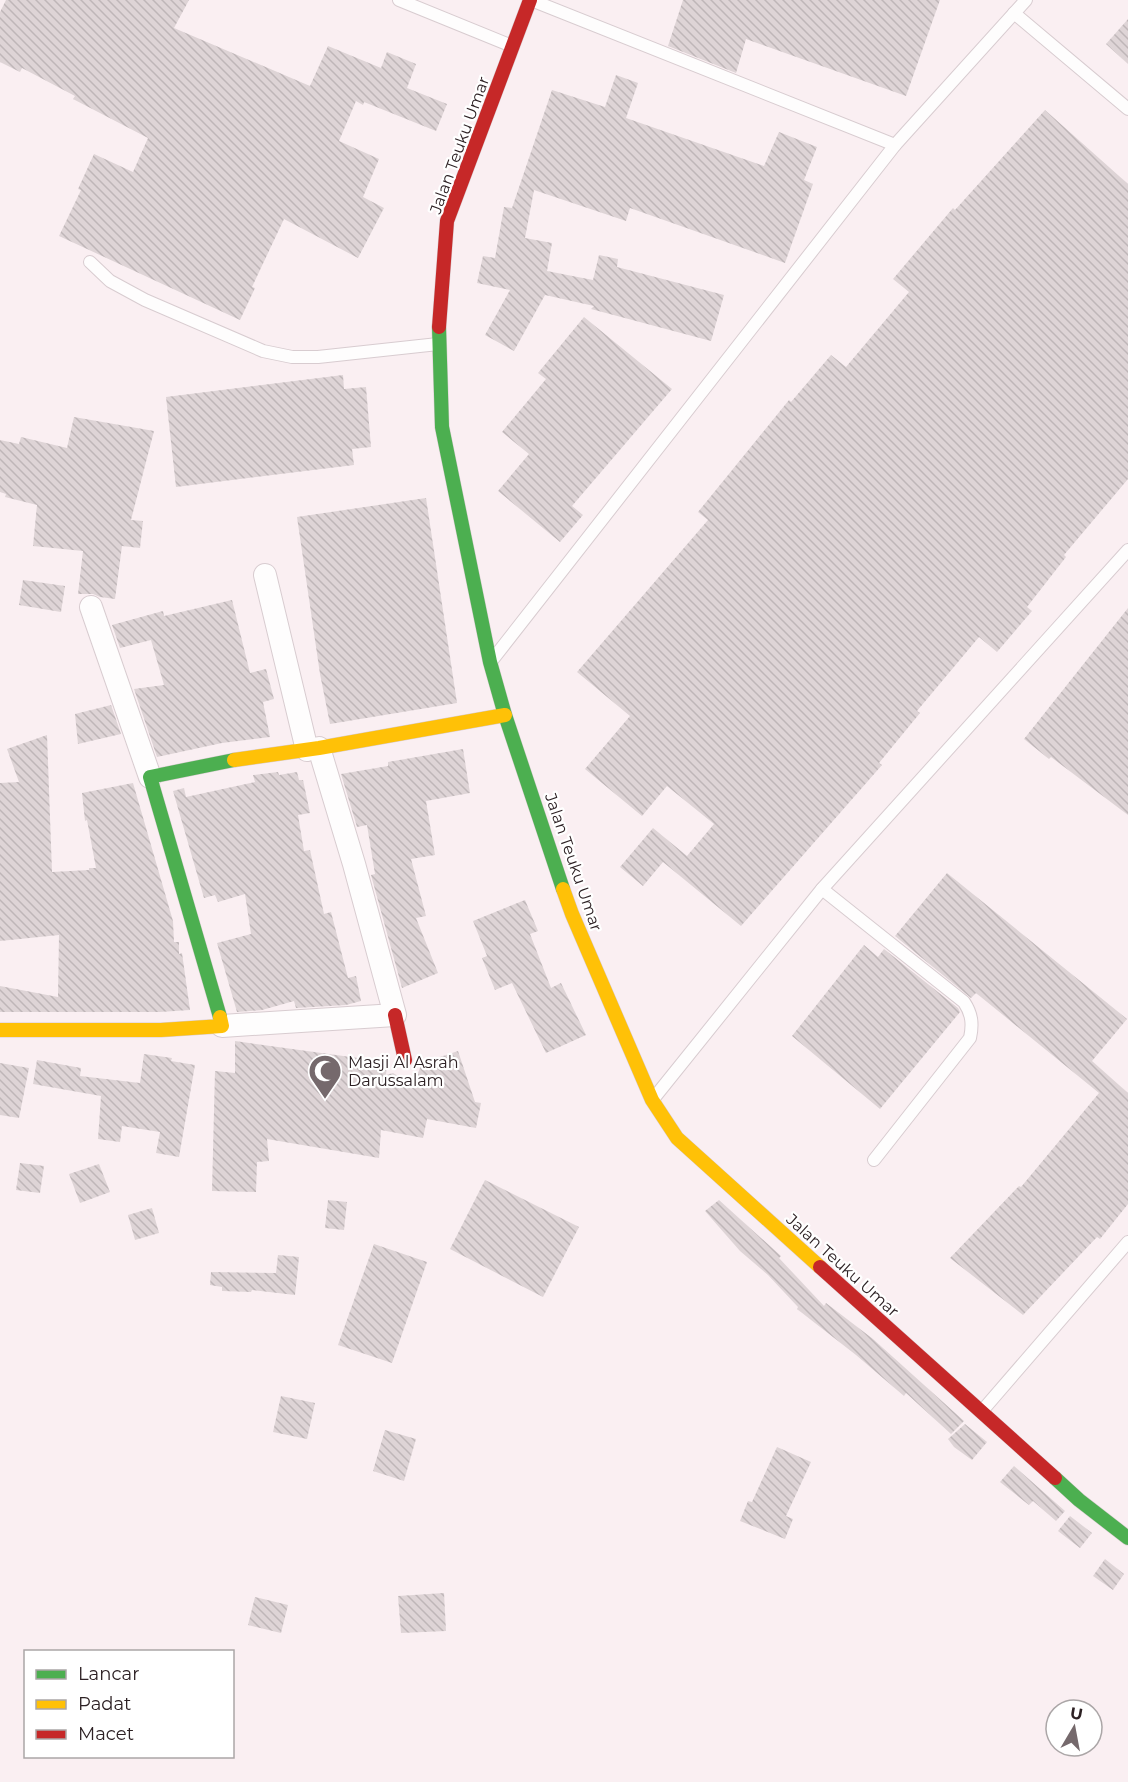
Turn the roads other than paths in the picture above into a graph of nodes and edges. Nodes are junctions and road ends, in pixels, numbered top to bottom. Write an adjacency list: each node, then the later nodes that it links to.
1 (399, 0): 5 (lane)
2 (530, 0): 5 (main road, Jalan Teuku Umar); 7 (lane)
3 (1026, 0): 4 (lane)
4 (1014, 13): 6 (lane); 7 (lane)
5 (513, 46): 9 (main road, Jalan Teuku Umar)
6 (1128, 109)
7 (895, 145): 13 (lane)
8 (90, 262): 9 (lane)
9 (439, 344): 13 (main road, Jalan Teuku Umar)
10 (1128, 550): 17 (lane)
11 (265, 575): 15 (street)
12 (91, 607): 16 (street)
13 (490, 662): 14 (main road, Jalan Teuku Umar)
14 (505, 715): 15 (main road); 22 (main road, Jalan Teuku Umar)
15 (313, 749): 16 (main road); 18 (street)
16 (150, 777): 19 (main road)
17 (822, 890): 22 (lane); 23 (lane)
18 (395, 1015): 19 (street); 21 (main road)
19 (222, 1026): 20 (main road)
20 (0, 1030)
21 (405, 1060)
22 (652, 1100): 25 (main road, Jalan Teuku Umar)
23 (874, 1160)
24 (1128, 1242): 25 (lane)
25 (981, 1412): 26 (main road, Jalan Teuku Umar)
26 (1128, 1538)

